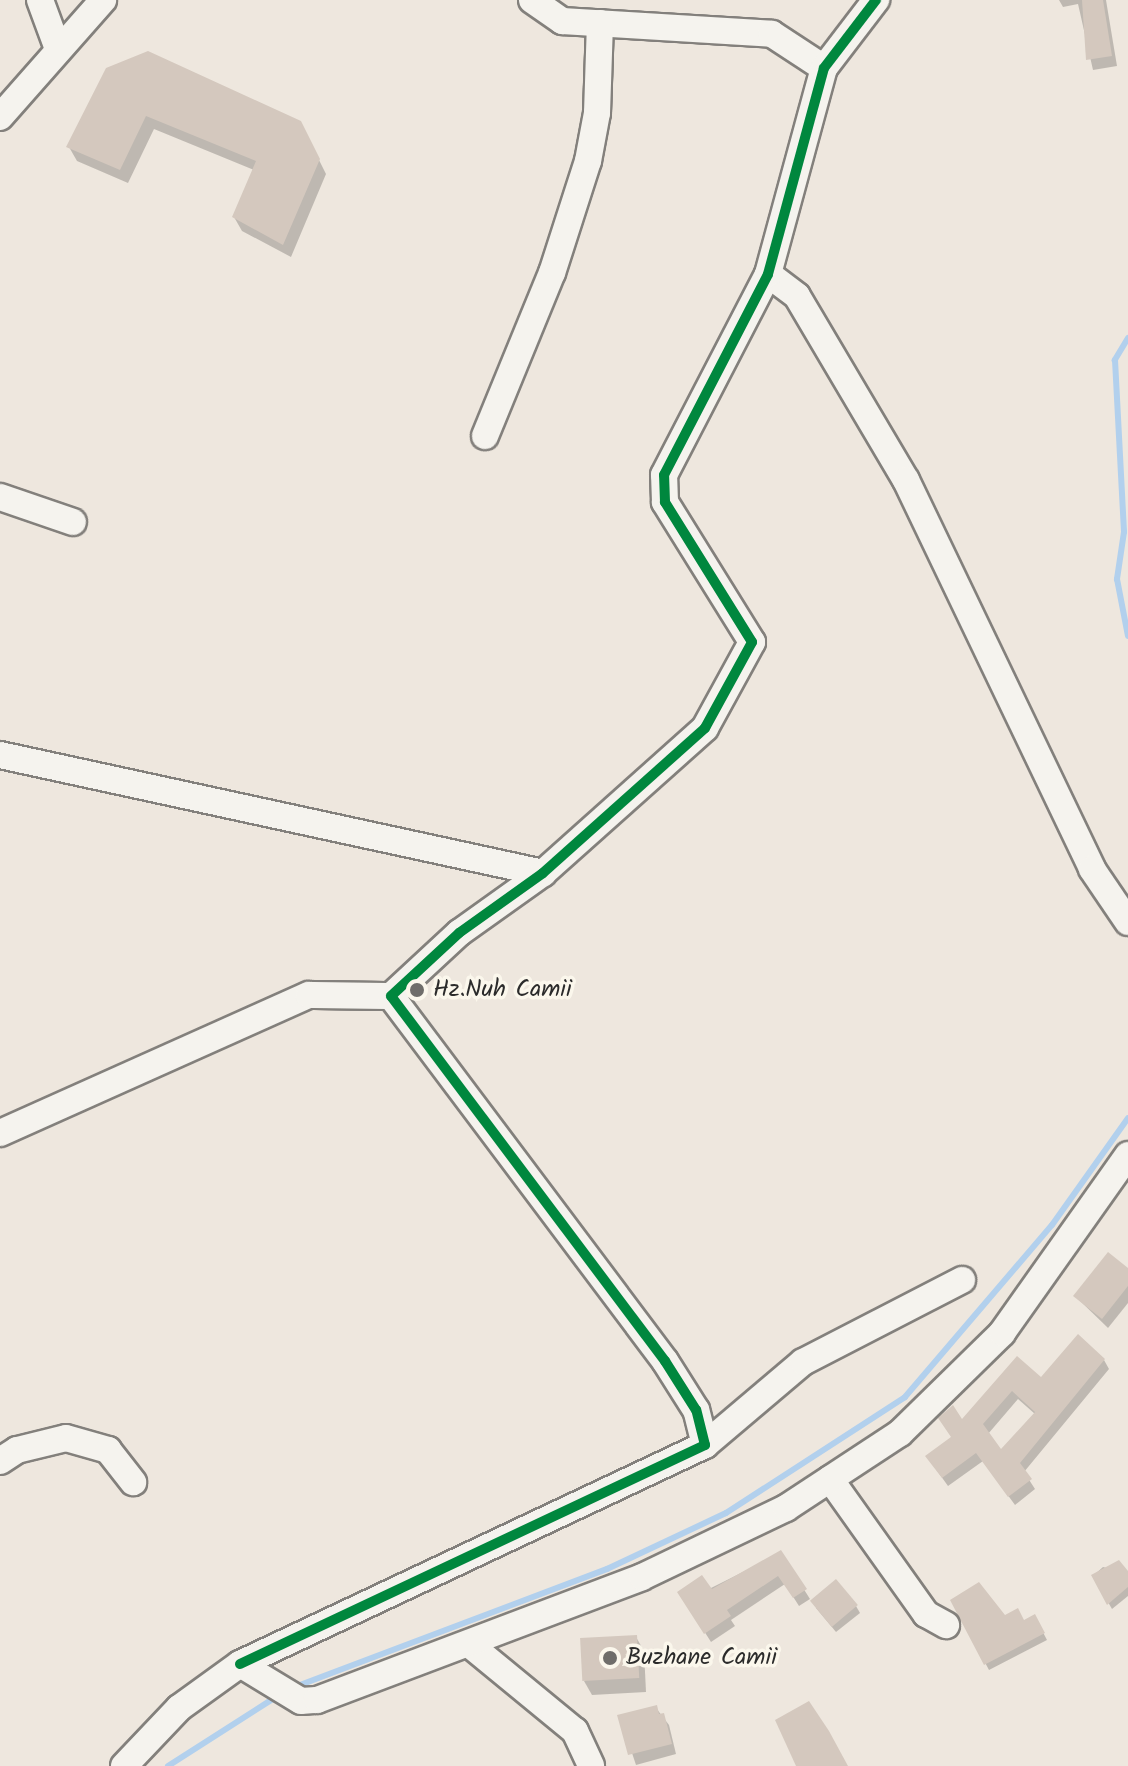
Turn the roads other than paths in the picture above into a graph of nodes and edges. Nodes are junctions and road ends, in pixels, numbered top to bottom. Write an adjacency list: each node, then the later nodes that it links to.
1 (40, 0): 6 (street)
2 (103, 0): 6 (street)
3 (532, 0): 5 (street)
4 (876, 0): 7 (street)
5 (600, 23): 7 (street); 10 (street)
6 (58, 49): 8 (street)
7 (824, 68): 9 (street)
8 (0, 117)
9 (768, 274): 14 (street); 15 (street)
10 (485, 436)
11 (0, 497): 12 (street)
12 (73, 522)
13 (0, 755): 14 (street)
14 (543, 873): 16 (street)
15 (1128, 922)
16 (391, 996): 17 (street); 20 (street)
17 (0, 1133)
18 (1128, 1155): 22 (street)
19 (962, 1280): 20 (street)
20 (705, 1445): 26 (street)
21 (0, 1461): 23 (street)
22 (830, 1479): 24 (street); 25 (street)
23 (133, 1482)
24 (946, 1625)
25 (469, 1644): 26 (street); 28 (street)
26 (240, 1664): 27 (street)
27 (124, 1766)
28 (591, 1766)

